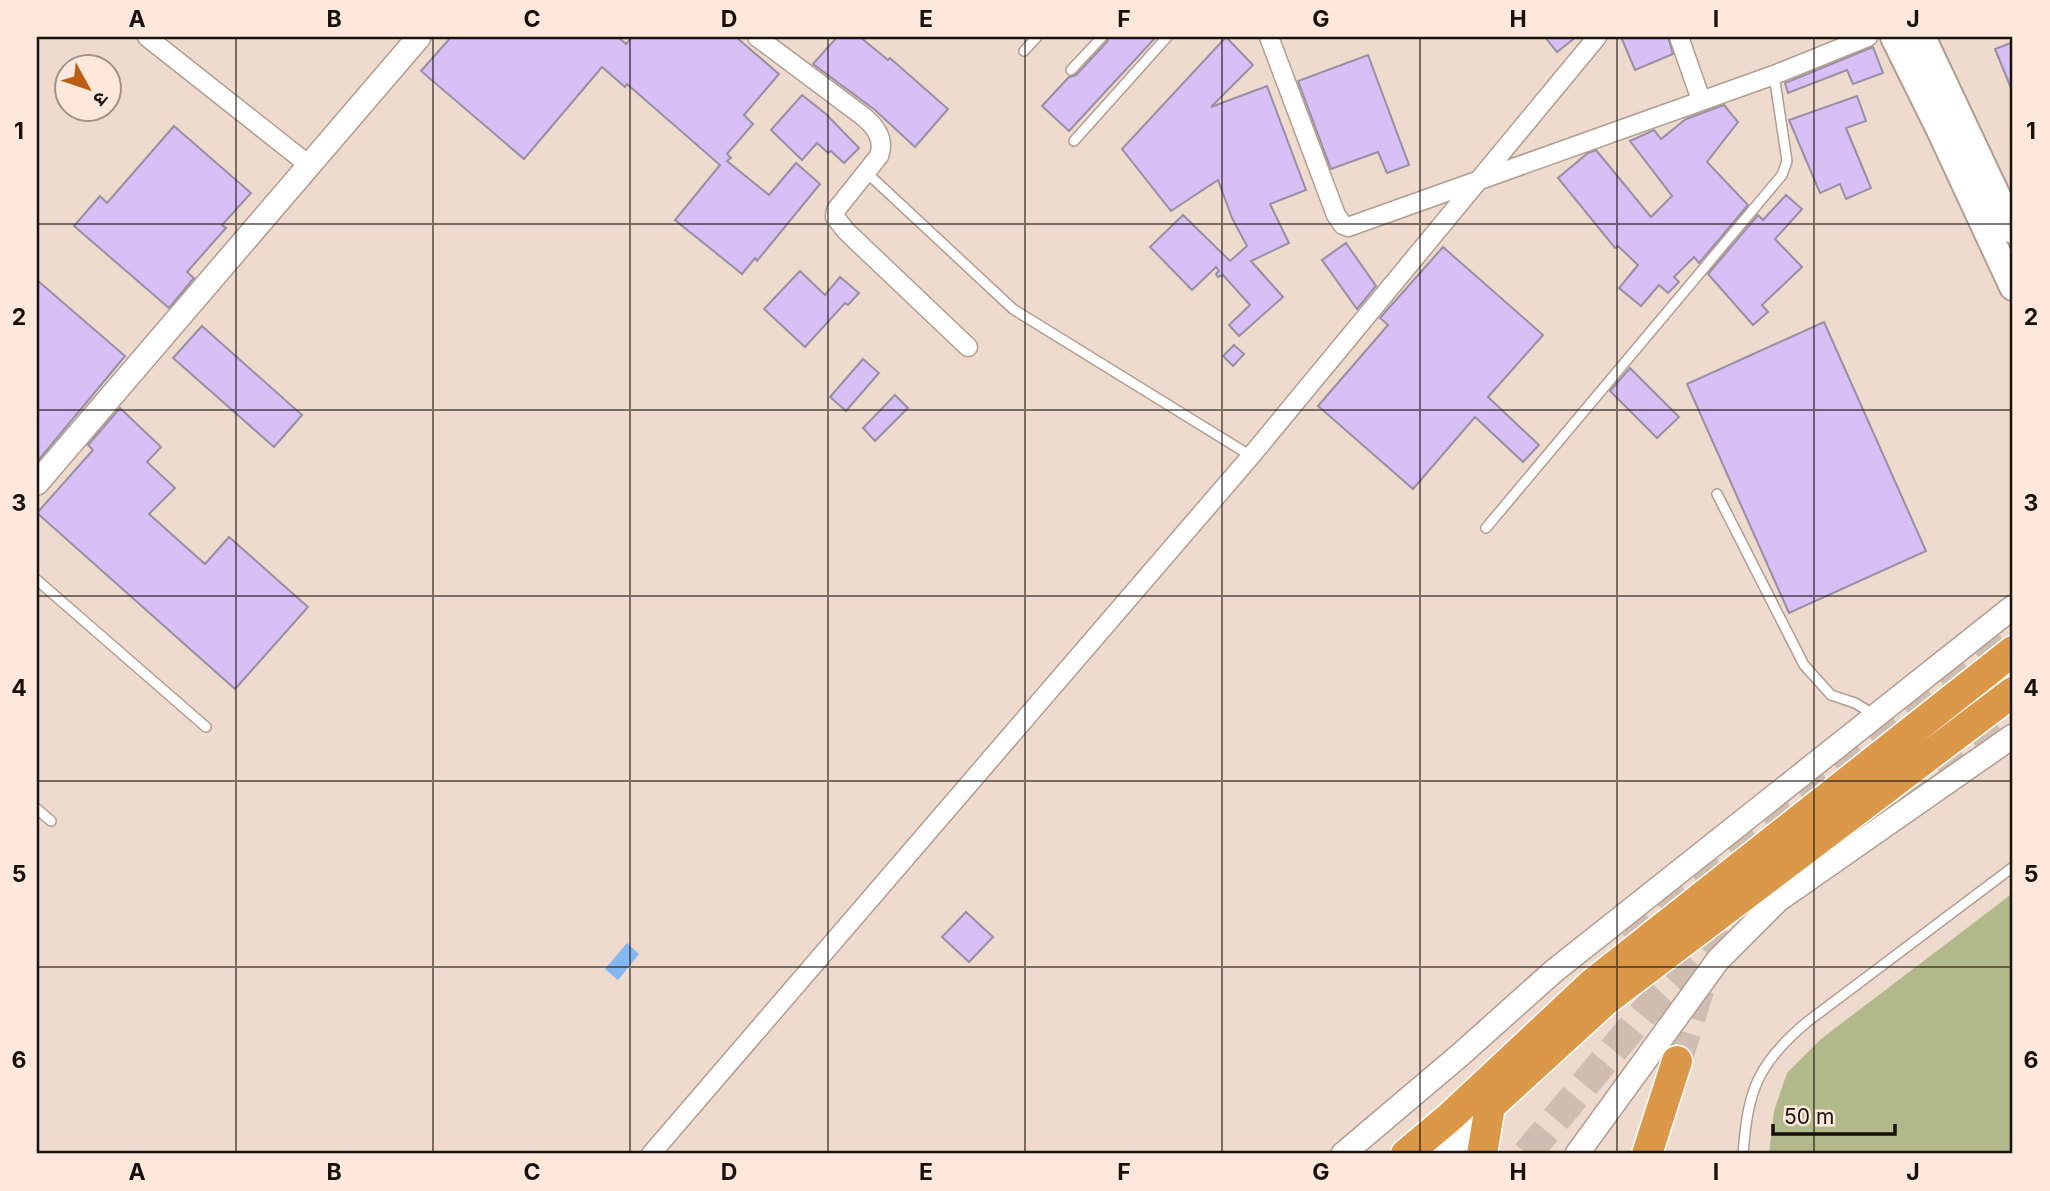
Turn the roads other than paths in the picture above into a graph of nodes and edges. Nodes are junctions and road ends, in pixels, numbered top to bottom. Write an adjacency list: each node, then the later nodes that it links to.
1 (147, 37): 18 (street)
2 (419, 37): 18 (street)
3 (757, 37): 19 (street)
4 (1037, 37): 13 (lane)
5 (1102, 37): 14 (lane)
6 (1167, 37): 17 (lane)
7 (1269, 37): 20 (street)
8 (1597, 37): 20 (street)
9 (1679, 37): 16 (street)
10 (1868, 37): 15 (street)
11 (1894, 37): 22 (main road)
12 (1922, 37): 21 (main road)
13 (1024, 51)
14 (1071, 70)
15 (1774, 75): 16 (street); 27 (lane)
16 (1701, 100): 20 (street)
17 (1074, 141)
18 (309, 165): 25 (street)
19 (866, 173): 23 (street); 24 (lane)
20 (1481, 179): 24 (street)
21 (2013, 230)
22 (2013, 287)
23 (968, 346)
24 (1251, 456): 42 (street)
25 (37, 483)
26 (1717, 494): 34 (lane)
27 (1486, 528)
28 (37, 580): 35 (lane)
29 (2013, 594): 31 (street)
30 (2013, 607): 31 (street)
31 (1977, 637): 34 (street)
32 (2013, 651): 44 (highway)
33 (2013, 692): 41 (highway)
34 (1877, 715): 43 (street)
35 (206, 727)
36 (2013, 736): 47 (street)
37 (37, 809): 38 (lane)
38 (51, 821)
39 (2013, 867): 49 (lane)
40 (1677, 1062): 48 (highway)
41 (1490, 1107): 45 (main road); 46 (highway)
42 (651, 1154)
43 (1343, 1154)
44 (1406, 1154)
45 (1443, 1154)
46 (1482, 1154)
47 (1577, 1154)
48 (1647, 1154)
49 (1743, 1154)

